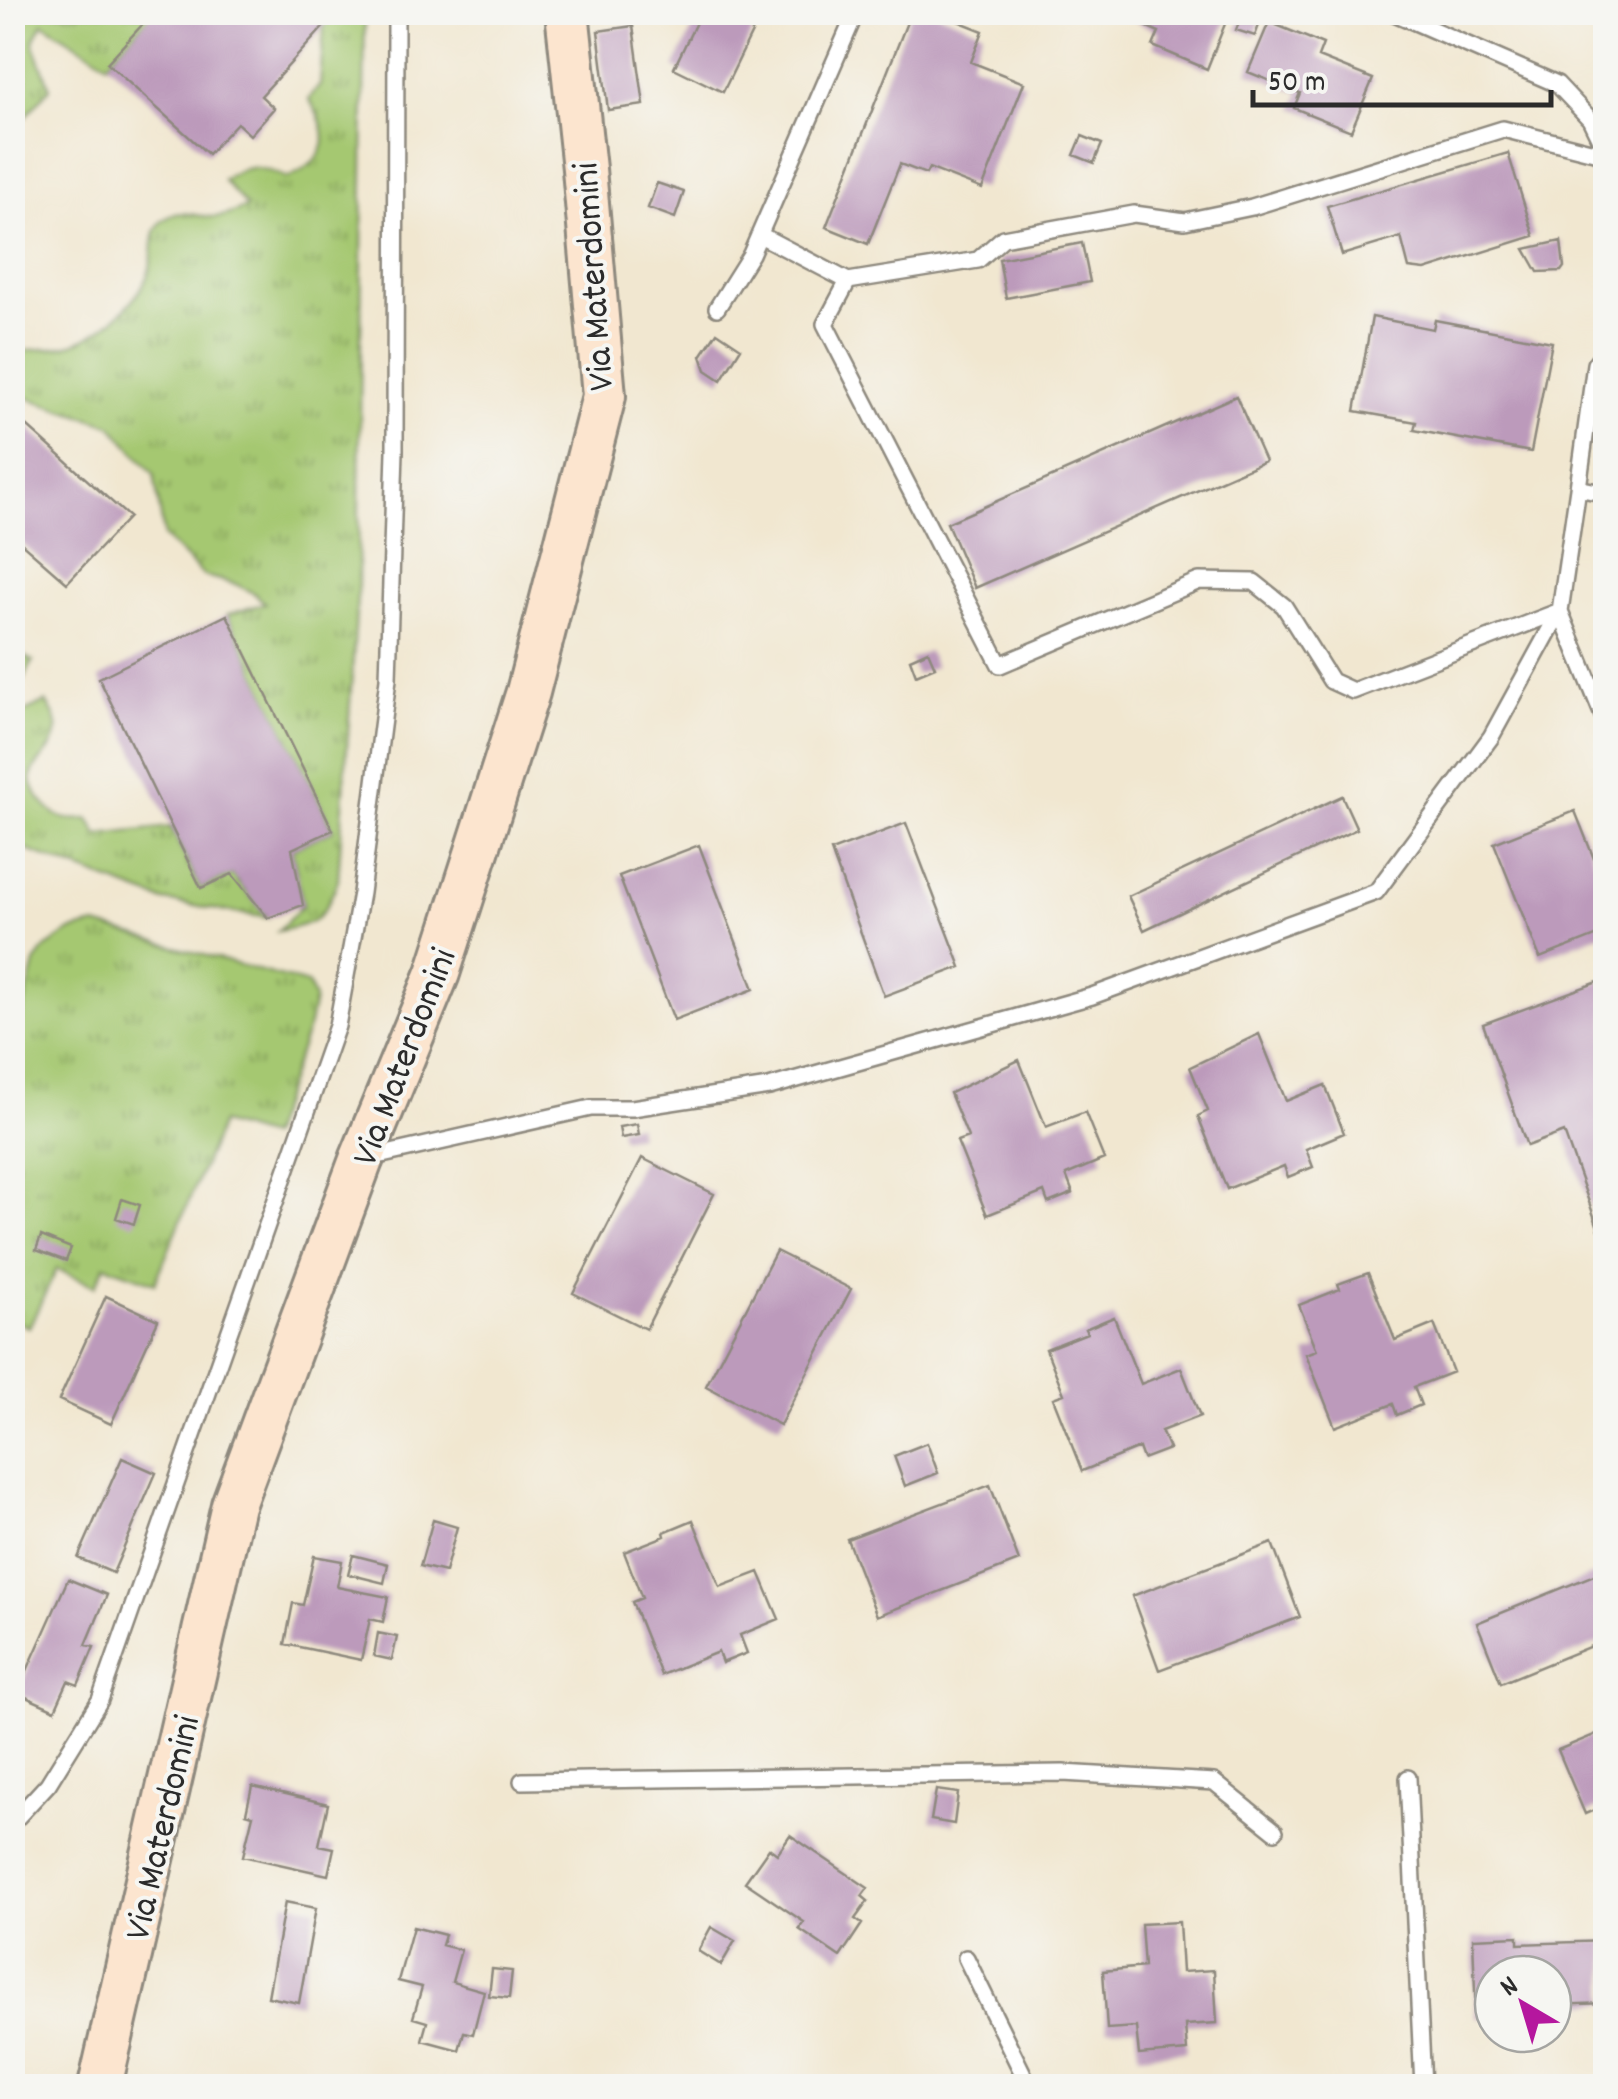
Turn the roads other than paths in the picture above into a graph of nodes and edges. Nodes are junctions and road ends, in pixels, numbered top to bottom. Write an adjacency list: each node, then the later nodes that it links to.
1 (396, 12): 17 (lane)
2 (567, 12): 14 (street, Via Materdomini)
3 (856, 12): 6 (lane)
4 (1392, 12): 5 (lane)
5 (1606, 154): 7 (lane)
6 (760, 235): 7 (lane); 8 (lane)
7 (848, 281): 12 (lane)
8 (717, 308)
9 (1606, 349): 10 (lane)
10 (1578, 488): 11 (lane); 12 (lane)
11 (1606, 494)
12 (1560, 611): 13 (lane); 14 (lane)
13 (1606, 723)
14 (360, 1164): 20 (street, Via Materdomini)
15 (1408, 1778): 22 (lane)
16 (522, 1781): 18 (lane)
17 (12, 1822)
18 (1275, 1831)
19 (966, 1958): 21 (lane)
20 (100, 2086)
21 (1030, 2086)
22 (1423, 2086)

